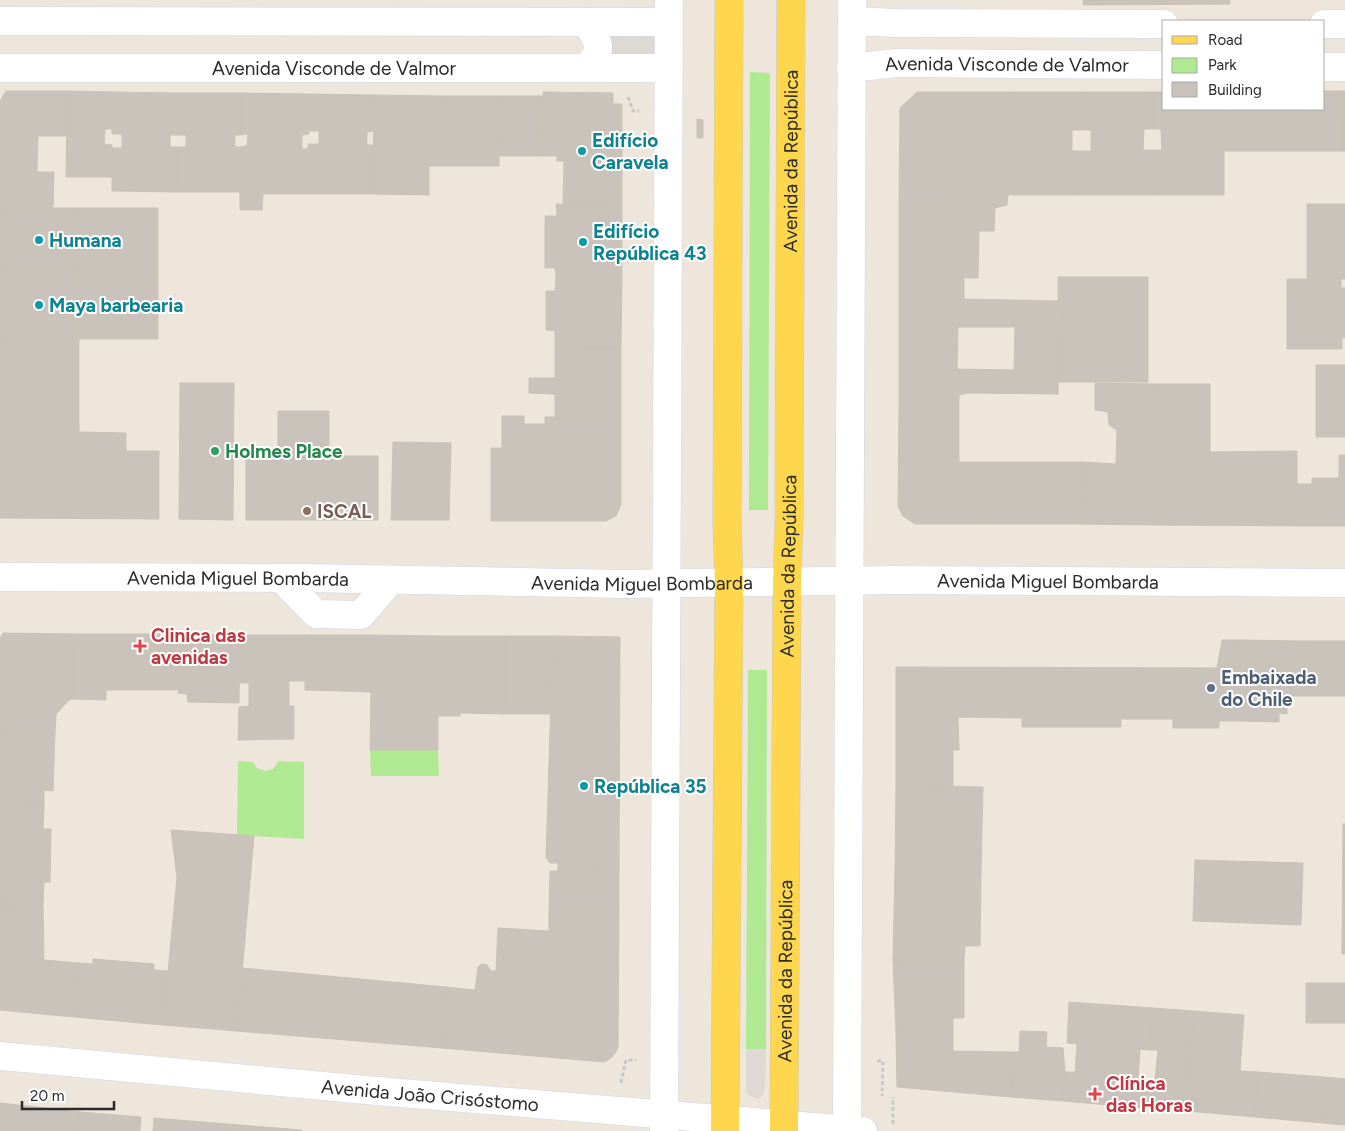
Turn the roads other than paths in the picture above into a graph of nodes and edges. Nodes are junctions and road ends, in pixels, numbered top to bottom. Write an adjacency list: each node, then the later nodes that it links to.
1 (729, 0): 25 (main road)
2 (791, 0): 22 (main road, Avenida da República)
3 (852, 10): 7 (street); 18 (street)
4 (669, 11): 6 (street); 17 (street)
5 (0, 21): 6 (street)
6 (586, 22): 16 (street)
7 (945, 24): 8 (street); 11 (street)
8 (1162, 24)
9 (1325, 24): 10 (street)
10 (1345, 24)
11 (946, 62): 12 (street, Avenida Visconde de Valmor); 18 (street, Avenida Visconde de Valmor)
12 (1162, 65)
13 (1325, 67): 14 (street)
14 (1345, 67)
15 (0, 68): 16 (street, Avenida Visconde de Valmor)
16 (585, 68): 17 (street, Avenida Visconde de Valmor)
17 (669, 68): 26 (street)
18 (851, 68): 23 (street)
19 (0, 577): 20 (street, Avenida Miguel Bombarda)
20 (281, 578): 21 (street, Avenida Miguel Bombarda); 21 (street)
21 (391, 580): 26 (street, Avenida Miguel Bombarda)
22 (787, 582): 23 (street, Avenida Miguel Bombarda); 25 (street, Avenida Miguel Bombarda); 30 (main road, Avenida da República)
23 (850, 582): 24 (street, Avenida Miguel Bombarda); 31 (street)
24 (1345, 582)
25 (728, 583): 26 (street, Avenida Miguel Bombarda); 29 (main road)
26 (667, 584): 28 (street)
27 (0, 1056): 28 (street, Avenida João Crisóstomo)
28 (664, 1123): 29 (street, Avenida João Crisóstomo)
29 (725, 1125): 30 (street, Avenida João Crisóstomo)
30 (784, 1128): 31 (street, Avenida João Crisóstomo)
31 (852, 1131)

